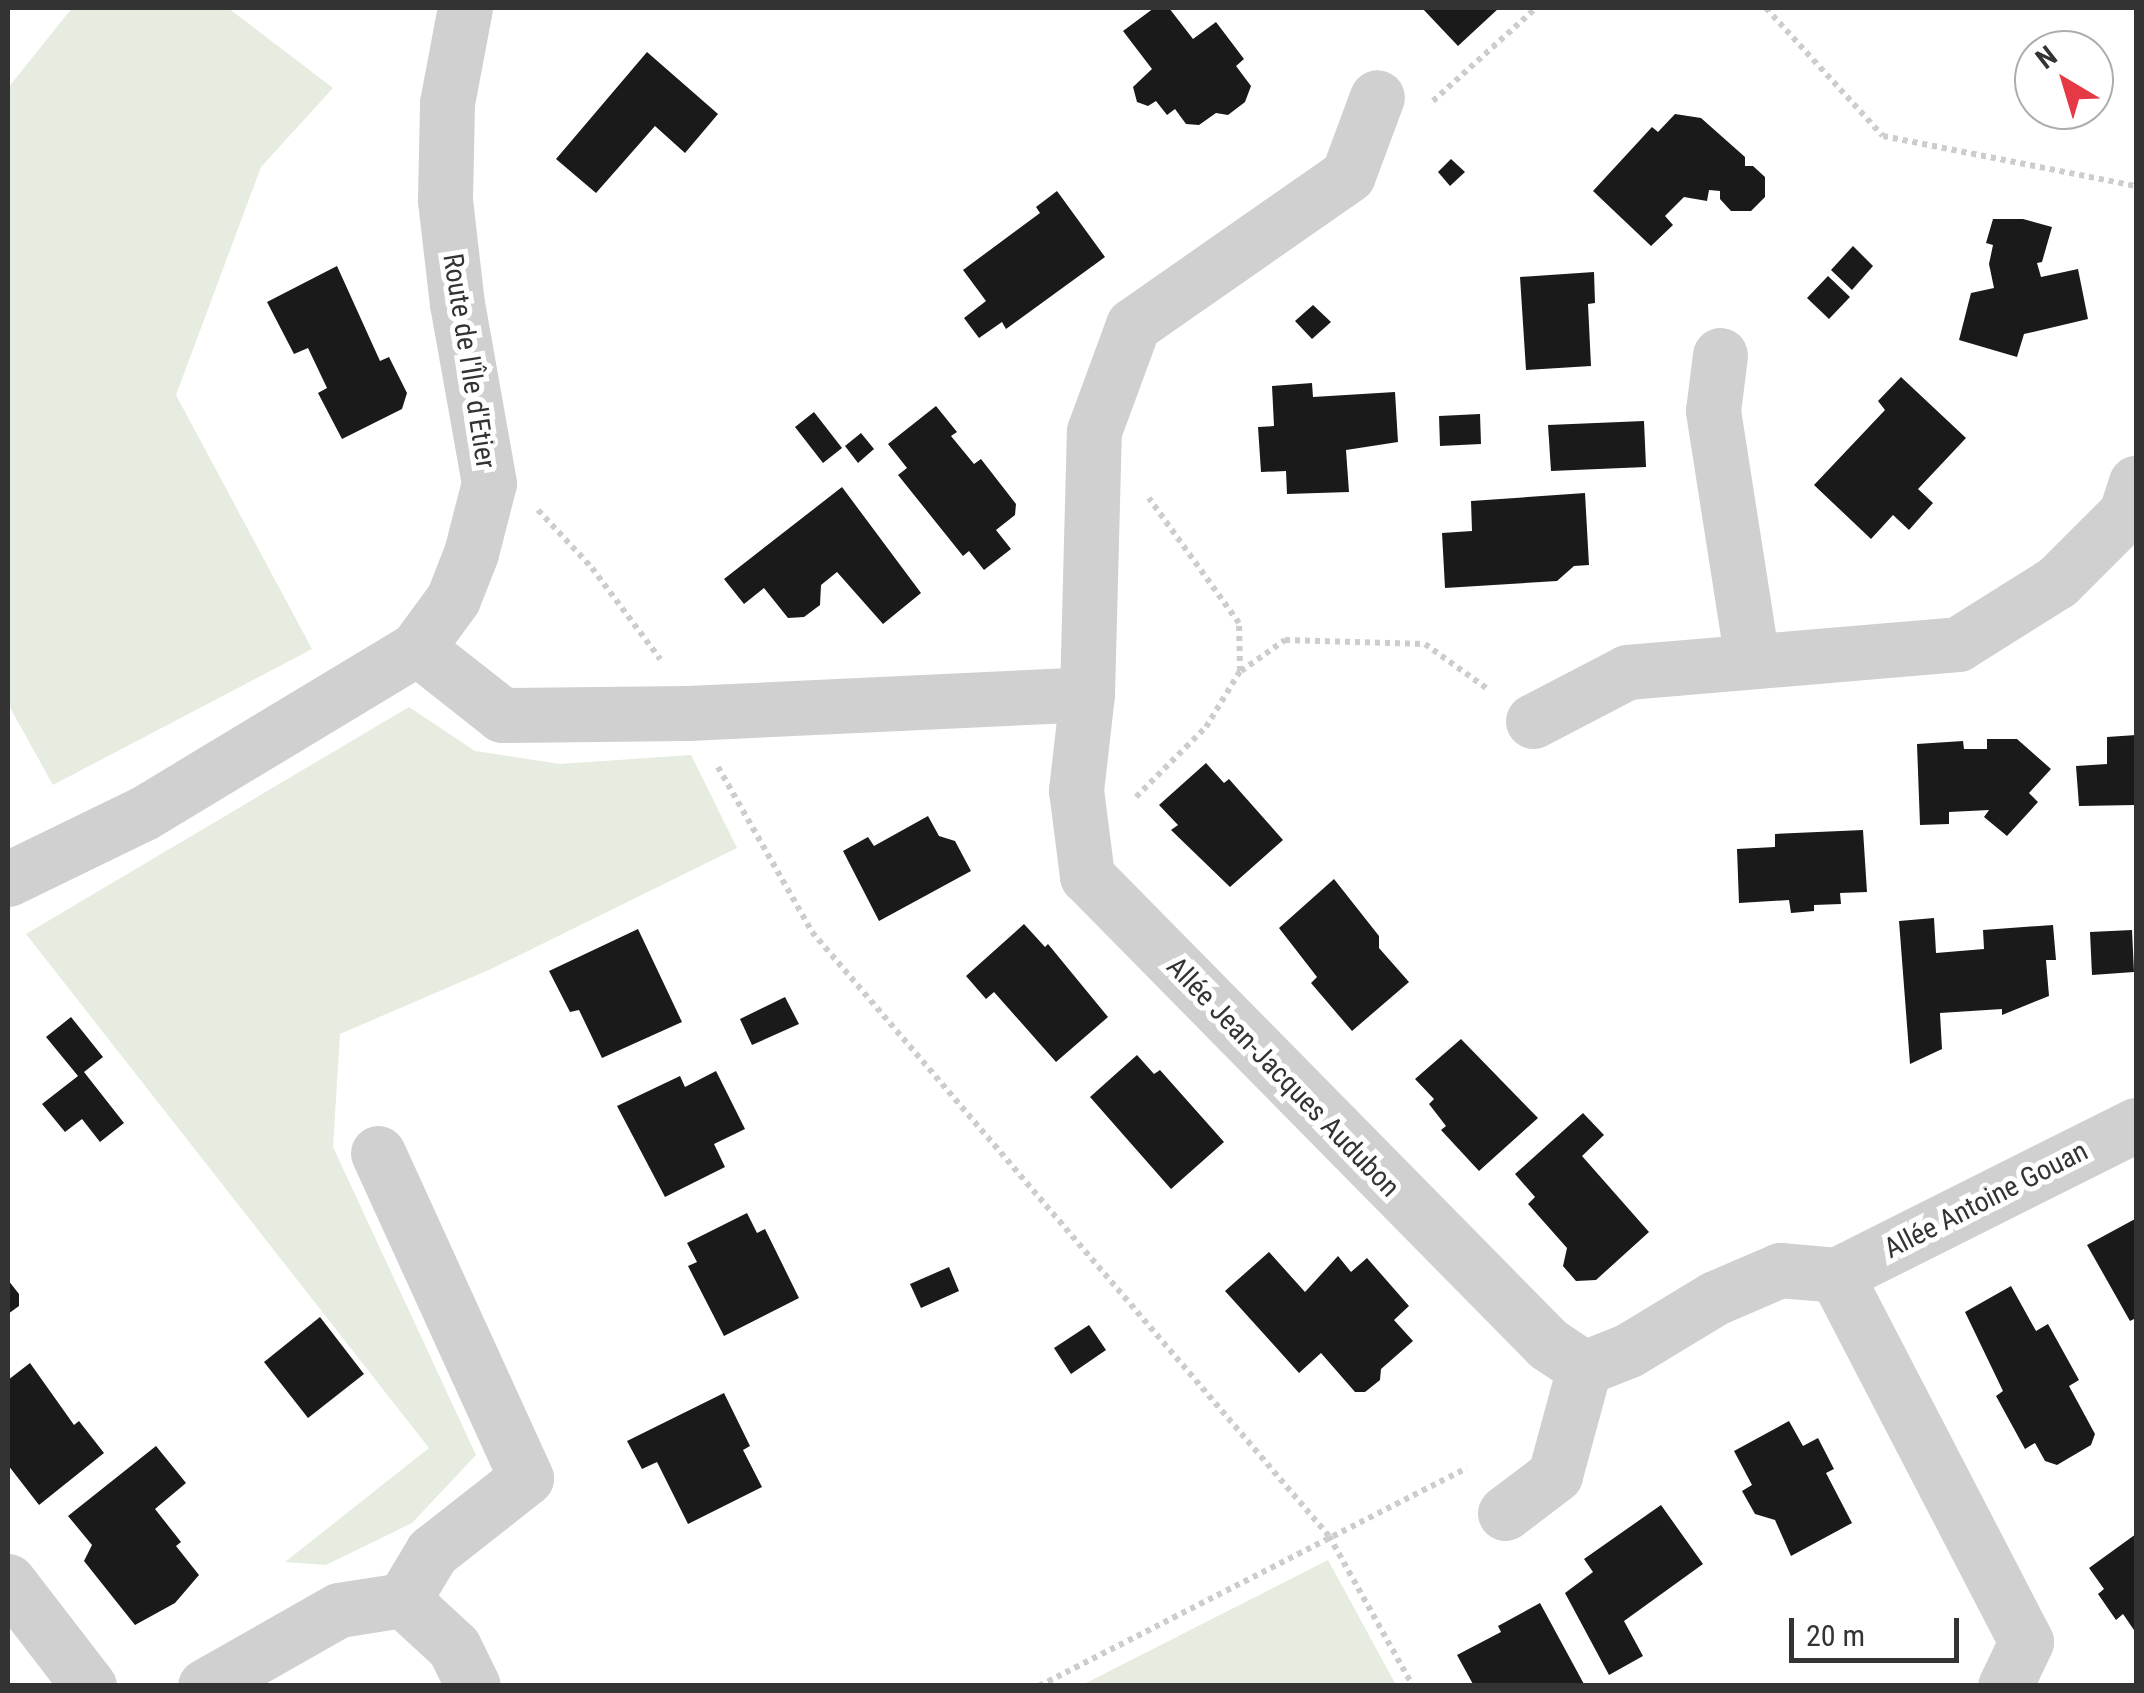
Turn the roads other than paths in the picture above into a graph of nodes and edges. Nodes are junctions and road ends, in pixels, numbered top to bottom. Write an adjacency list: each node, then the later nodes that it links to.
1 (465, 8): 5 (street, Route de l'Île d'Etier)
2 (1377, 97): 7 (street, Allée Jean-Jacques Audubon)
3 (1720, 355): 6 (street)
4 (2136, 483): 6 (street)
5 (416, 648): 7 (street); 9 (street, Route de l'Île d'Etier)
6 (1752, 660): 8 (street)
7 (1086, 694): 13 (street, Allée Jean-Jacques Audubon)
8 (1533, 721)
9 (8, 879)
10 (2136, 1124): 12 (street, Allée Antoine Gouan)
11 (378, 1154): 16 (street)
12 (1836, 1275): 13 (street); 20 (street)
13 (1584, 1368): 14 (street)
14 (1505, 1513)
15 (8, 1581): 17 (street)
16 (403, 1600): 18 (street); 19 (street)
17 (90, 1686)
18 (205, 1686)
19 (473, 1686)
20 (2004, 1686)

